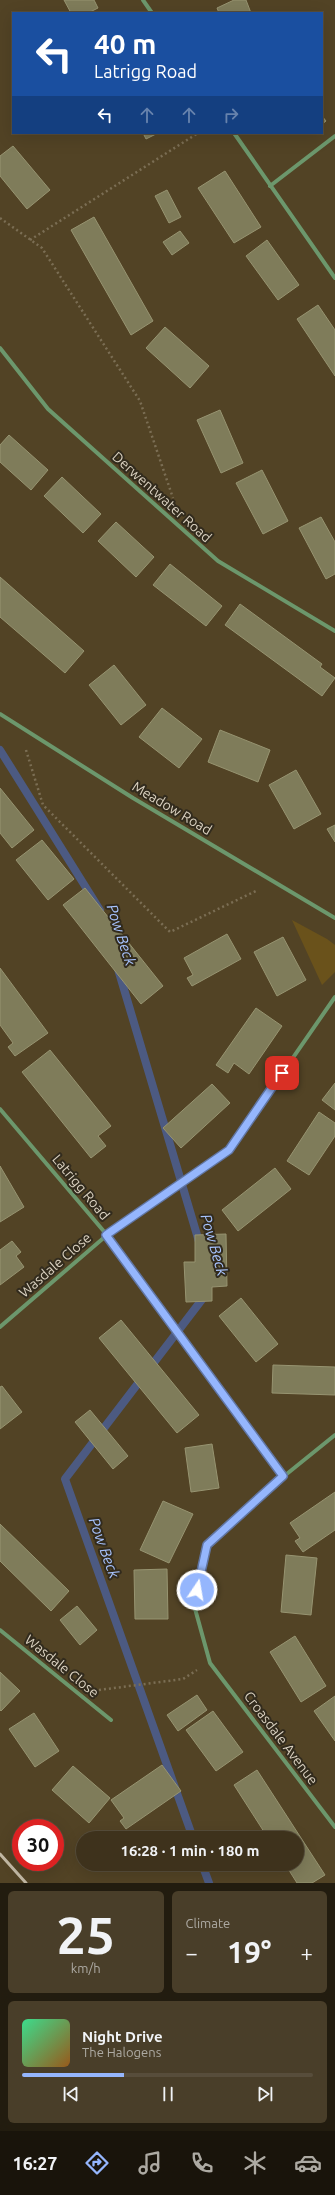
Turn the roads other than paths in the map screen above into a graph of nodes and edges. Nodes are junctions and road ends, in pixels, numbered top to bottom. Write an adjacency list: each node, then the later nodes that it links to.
1 (143, 0): 2 (street)
2 (151, 12)
3 (235, 134): 5 (street)
4 (335, 136): 5 (street)
5 (270, 186): 6 (street)
6 (335, 278)
7 (0, 348): 8 (street, Derwentwater Road)
8 (335, 631)
9 (0, 714): 10 (street, Meadow Road)
10 (335, 918)
11 (335, 997): 13 (street, Wasdale Close)
12 (0, 1109): 13 (street, Latrigg Road)
13 (106, 1235): 14 (street, Wasdale Close); 16 (street, Latrigg Road)
14 (0, 1326)
15 (335, 1435): 16 (street)
16 (283, 1476): 19 (street, Croasdale Avenue)
17 (0, 1630): 18 (street, Wasdale Close)
18 (110, 1720)
19 (335, 1828)

